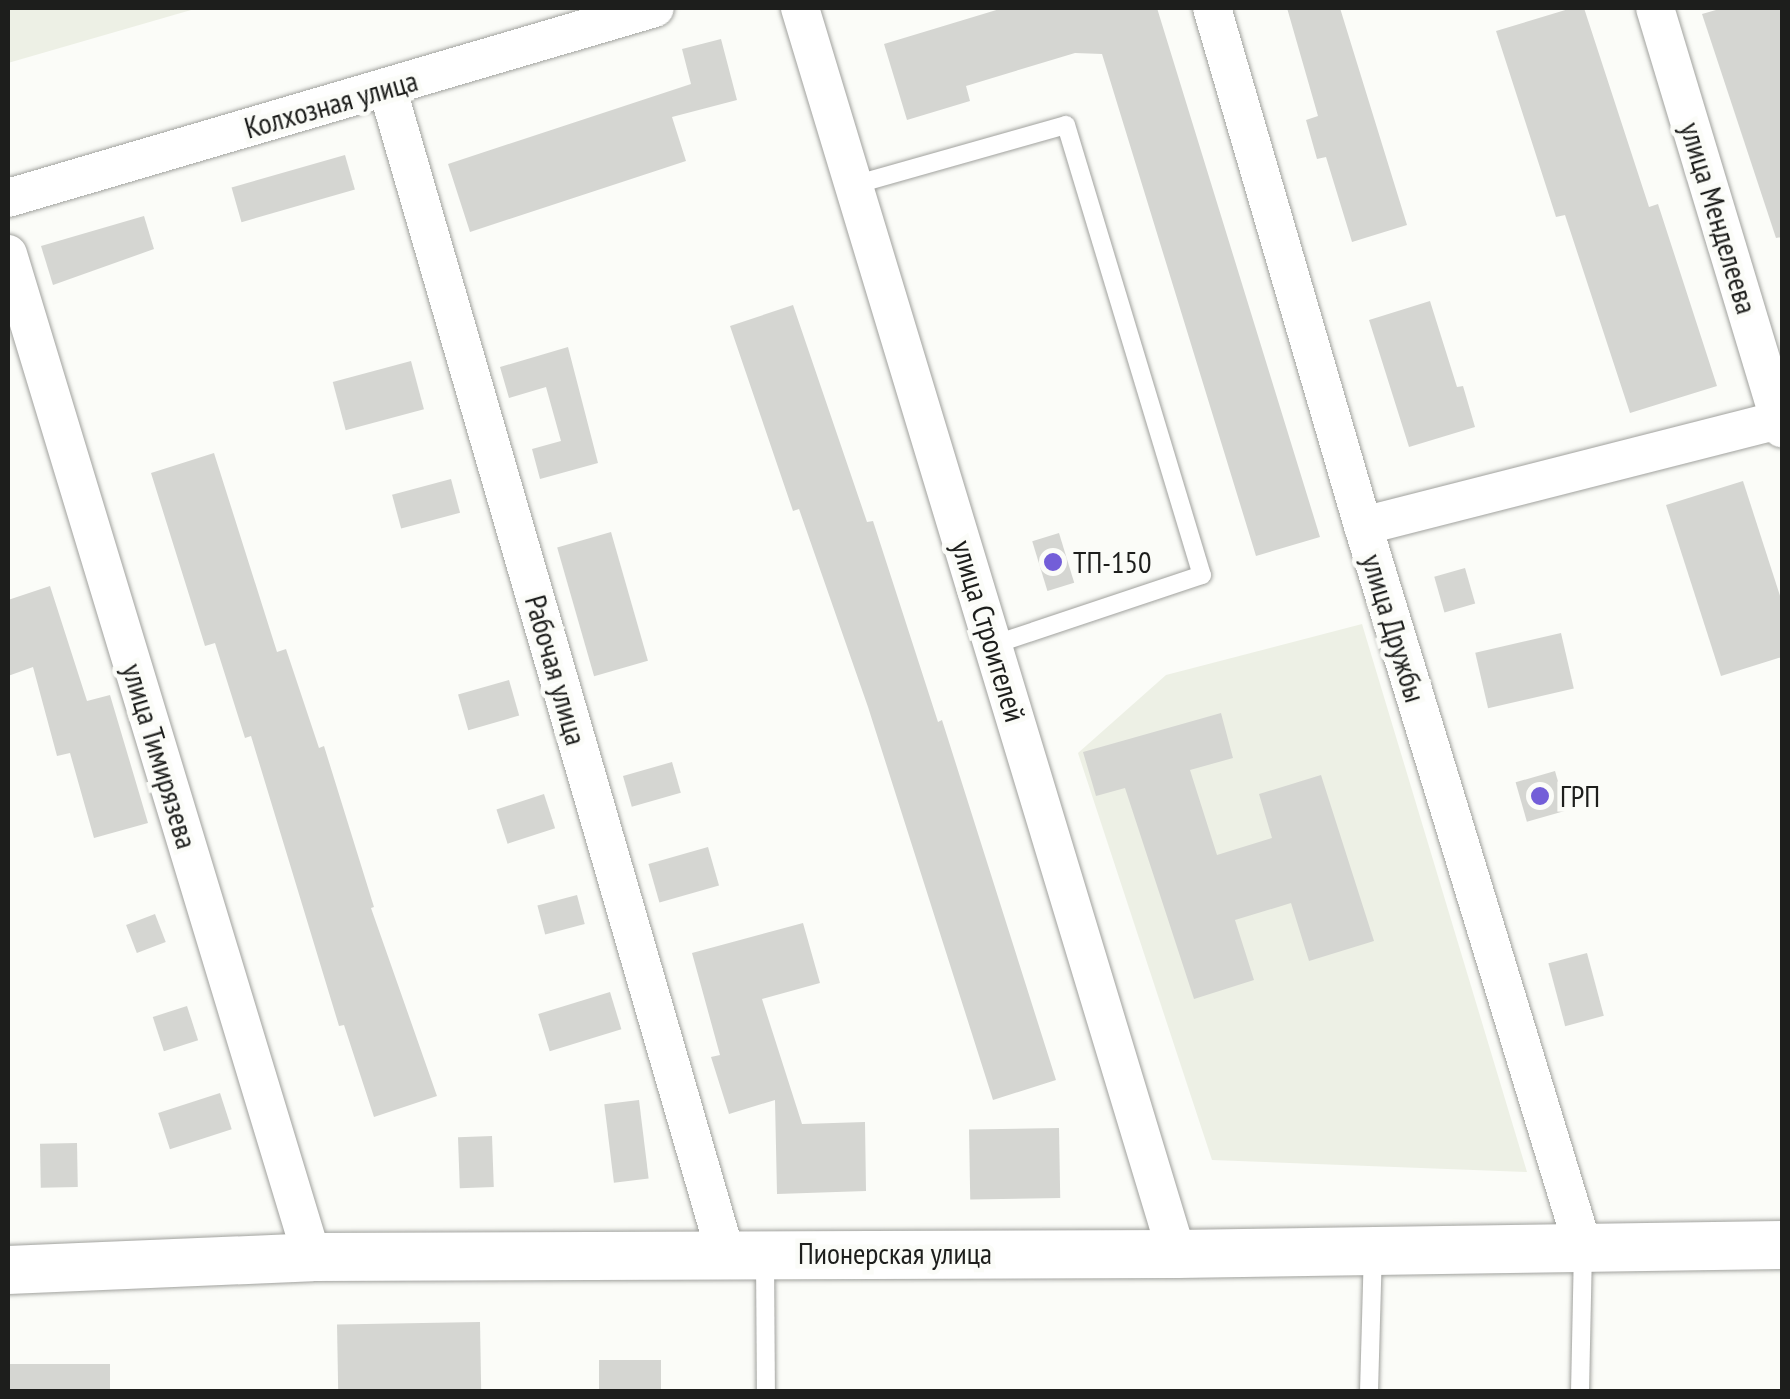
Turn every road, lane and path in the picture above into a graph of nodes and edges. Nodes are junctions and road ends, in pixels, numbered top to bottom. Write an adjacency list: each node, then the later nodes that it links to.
1 (655, 8): 5 (street, Колхозная улица)
2 (800, 8): 6 (street, улица Строителей)
3 (1212, 8): 10 (street, улица Дружбы)
4 (1655, 8): 9 (street, улица Менделеева)
5 (386, 88): 7 (street, Колхозная улица); 15 (street, Рабочая улица)
6 (854, 186): 11 (street, улица Строителей); 11 (lane)
7 (8, 198)
8 (8, 254): 17 (street, улица Тимирязева)
9 (1782, 422): 10 (street)
10 (1363, 526): 13 (street, улица Дружбы)
11 (993, 645): 16 (street, улица Строителей)
12 (1782, 1246): 13 (street, Пионерская улица)
13 (1583, 1247): 14 (street, Пионерская улица); 21 (lane)
14 (1373, 1251): 16 (street, Пионерская улица); 20 (lane)
15 (745, 1252): 16 (street, Пионерская улица); 17 (street, Пионерская улица); 19 (lane)
16 (1178, 1254)
17 (312, 1257): 18 (street, Пионерская улица)
18 (8, 1270)
19 (766, 1392)
20 (1369, 1392)
21 (1580, 1392)

